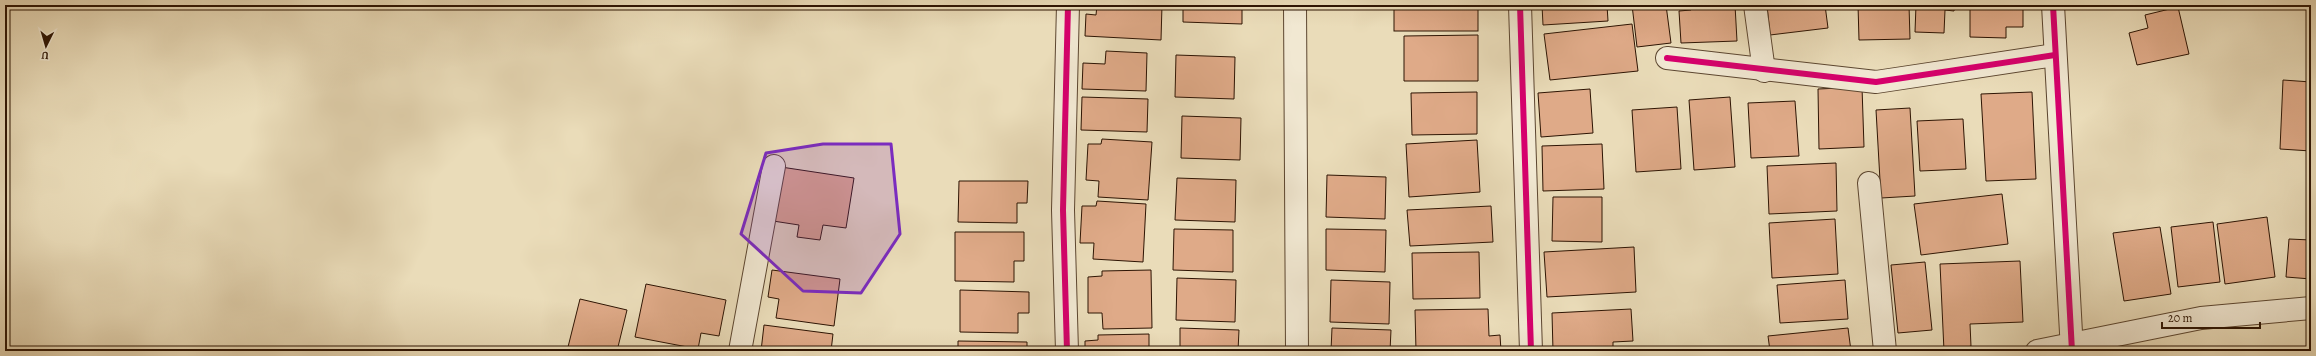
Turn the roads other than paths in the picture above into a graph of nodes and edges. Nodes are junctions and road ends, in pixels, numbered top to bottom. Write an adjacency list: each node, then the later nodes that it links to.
1 (1068, 5): 14 (street)
2 (1295, 5): 15 (street)
3 (1520, 5): 16 (street)
4 (1755, 5): 8 (street)
5 (2053, 5): 6 (street)
6 (2055, 55): 8 (street); 12 (street)
7 (1667, 58): 8 (street)
8 (1764, 71)
9 (774, 166): 13 (street)
10 (1869, 182): 17 (street)
11 (2311, 308): 12 (street)
12 (2072, 348): 18 (street)
13 (740, 351)
14 (1067, 351)
15 (1297, 351)
16 (1531, 351)
17 (1885, 351)
18 (2037, 351)

